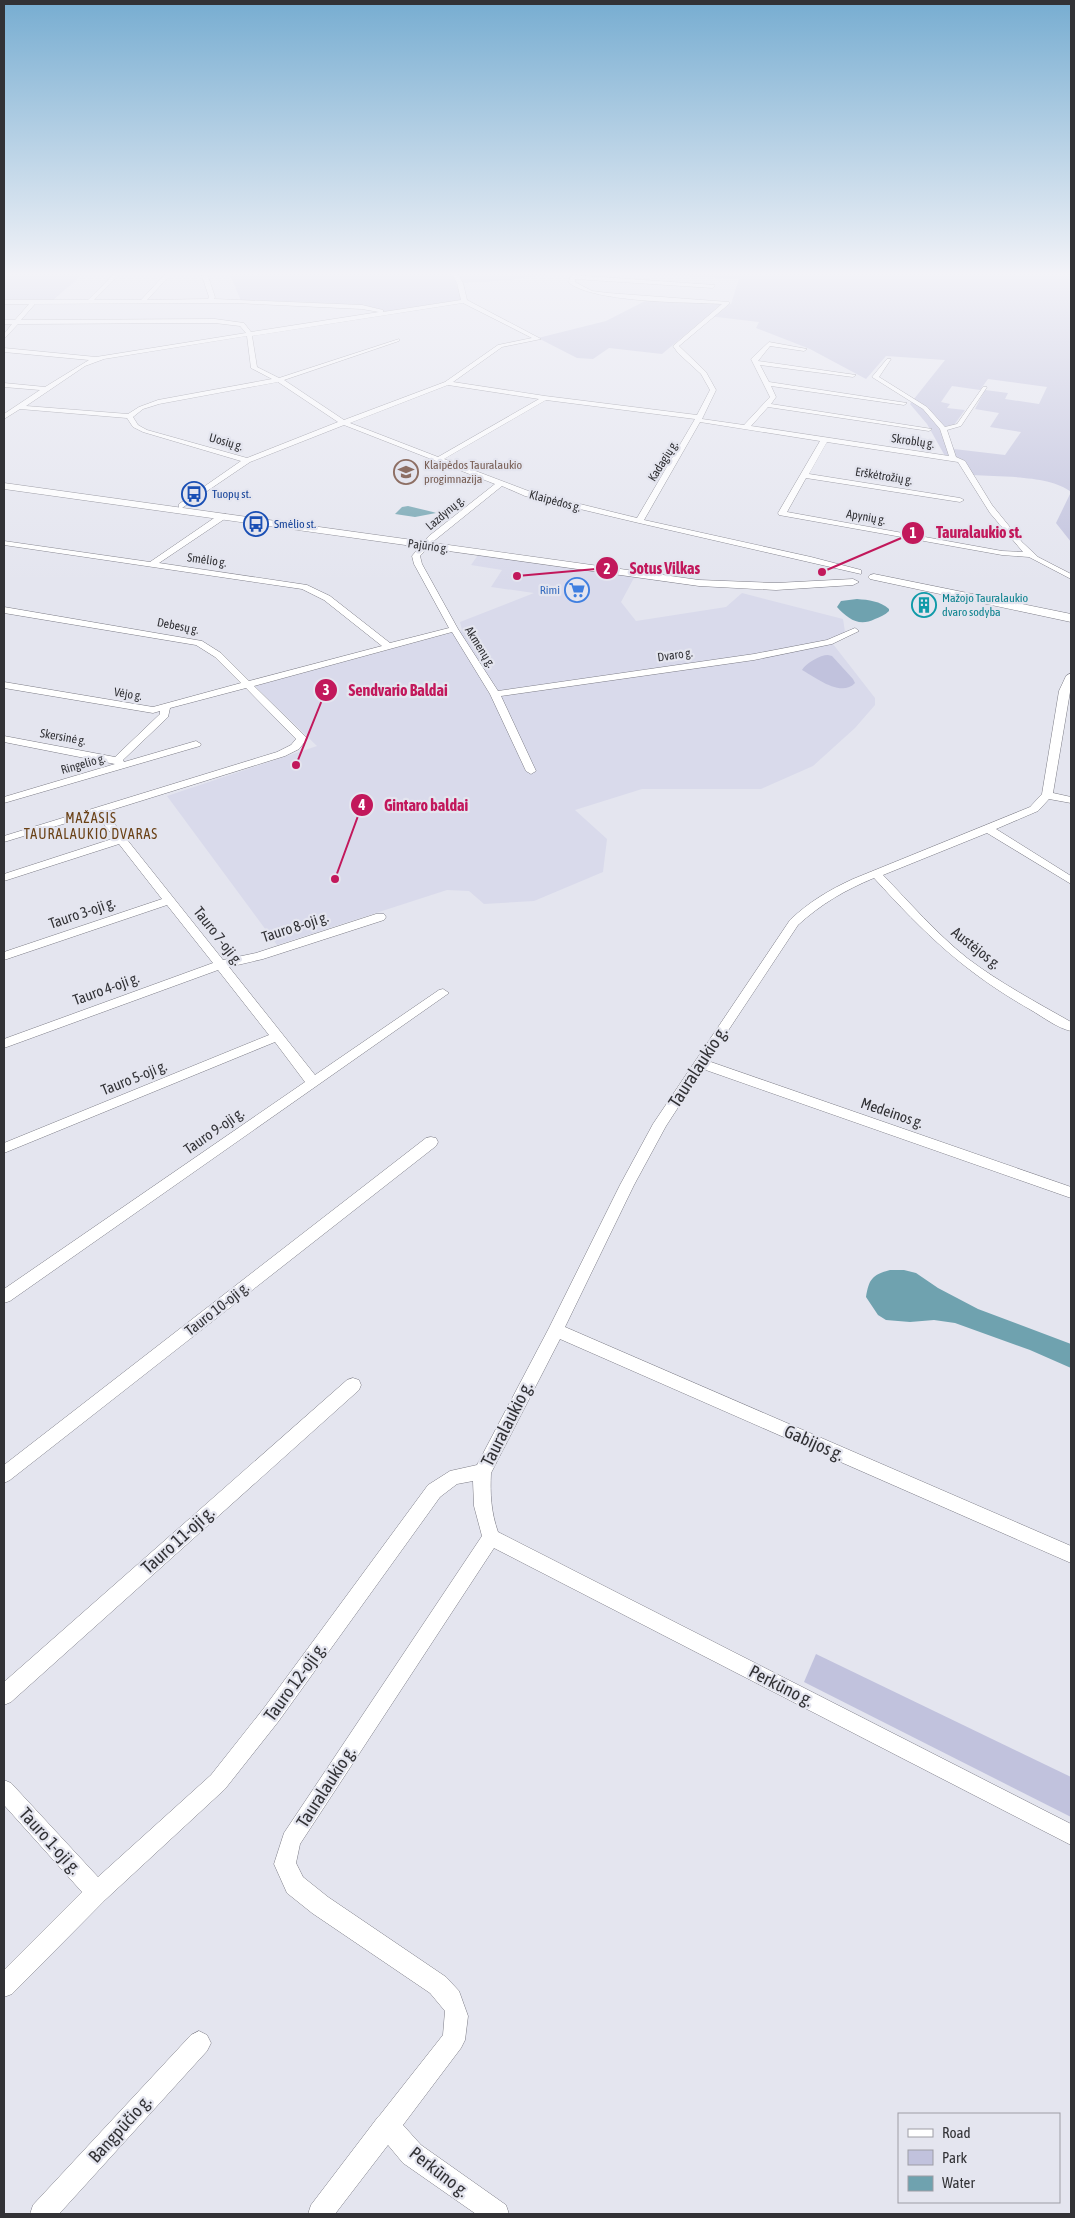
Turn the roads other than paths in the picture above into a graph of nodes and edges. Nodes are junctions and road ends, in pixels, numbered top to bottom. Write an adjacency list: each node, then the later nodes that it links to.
1 (66, 377): 13 (street)
2 (272, 377): 8 (street, Klaipėdos g.)
3 (289, 377): 8 (street)
4 (456, 377): 9 (street)
5 (706, 377): 20 (street, Kadagių g.)
6 (763, 377): 10 (street)
7 (875, 377): 24 (street)
8 (279, 380): 18 (street); 21 (street, Klaipėdos g.)
9 (447, 383): 14 (street, Skroblų g.); 21 (street)
10 (767, 384): 15 (street); 16 (street)
11 (4, 385): 13 (street)
12 (985, 388): 24 (street)
13 (47, 389): 17 (street)
14 (545, 398): 20 (street, Skroblų g.); 28 (street)
15 (904, 403)
16 (768, 405): 22 (street); 23 (street)
17 (19, 408): 18 (street); 19 (street)
18 (129, 416): 27 (street, Uosių g.)
19 (4, 417)
20 (699, 418): 22 (street, Skroblų g.); 35 (street, Kadagių g.)
21 (344, 423): 27 (street); 28 (street, Klaipėdos g.)
22 (746, 427): 25 (street, Skroblų g.)
23 (929, 429)
24 (943, 429): 26 (street)
25 (825, 439): 26 (street, Skroblų g.); 29 (street, Apynių g.)
26 (953, 458): 38 (street, Skroblų g.)
27 (247, 460): 33 (street)
28 (439, 460): 31 (street, Klaipėdos g.)
29 (804, 475): 32 (street, Erškėtrožių g.); 38 (street, Apynių g.)
30 (4, 484): 33 (main road, Pajūrio g.); 34 (main road, Pajūrio g.)
31 (500, 484): 35 (street, Klaipėdos g.); 37 (street, Lazdynų g.)
32 (960, 500)
33 (182, 506): 37 (main road, Pajūrio g.)
34 (223, 516): 37 (main road, Pajūrio g.); 39 (street)
35 (639, 521): 40 (street, Klaipėdos g.)
36 (4, 543): 39 (street, Smėlio g.)
37 (427, 543): 40 (main road, Pajūrio g.); 45 (street, Akmenų g.)
38 (1032, 556): 41 (street, Skroblų g.)
39 (152, 564): 47 (street, Smėlio g.)
40 (852, 576): 42 (main road, Pajūrio g.)
41 (1071, 577)
42 (872, 580): 44 (main road, Pajūrio g.)
43 (4, 610): 49 (street, Debesų g.)
44 (1071, 618)
45 (454, 629): 47 (street, Vėjo g.); 51 (street, Akmenų g.)
46 (855, 631): 51 (street, Dvaro g.)
47 (388, 646): 49 (street, Vėjo g.)
48 (1071, 676): 57 (street)
49 (247, 684): 52 (street, Vėjo g.); 60 (street, Debesų g.)
50 (4, 685): 52 (street, Vėjo g.)
51 (495, 694): 56 (street, Akmenų g.)
52 (165, 708): 55 (street, Ringelio g.)
53 (4, 739): 55 (street, Skersinė g.)
54 (196, 744): 55 (street)
55 (120, 763): 58 (street, Ringelio g.)
56 (531, 770)
57 (1047, 795): 59 (street); 61 (street, Tauralaukio g.)
58 (4, 800)
59 (1071, 800)
60 (98, 810): 62 (street); 63 (street, Tauro 7-oji g.)
61 (988, 829): 64 (street, Tauralaukio g.); 66 (street)
62 (4, 839)
63 (121, 840): 65 (street); 67 (street, Tauro 7-oji g.)
64 (876, 874): 72 (street, Austėjos g.); 75 (street, Tauralaukio g.)
65 (4, 878)
66 (1071, 882)
67 (170, 900): 69 (street, Tauro 3-oji g.); 70 (street, Tauro 7-oji g.)
68 (380, 917): 70 (street, Tauro 8-oji g.)
69 (4, 956)
70 (220, 965): 73 (street, Tauro 7-oji g.); 74 (street, Tauro 4-oji g.)
71 (443, 993): 76 (street, Tauro 9-oji g.)
72 (1071, 1027)
73 (276, 1037): 76 (street, Tauro 7-oji g.); 78 (street, Tauro 5-oji g.)
74 (4, 1044)
75 (702, 1064): 79 (street, Medeinos g.); 81 (street, Tauralaukio g.)
76 (313, 1082): 80 (street, Tauro 9-oji g.)
77 (431, 1142): 84 (street, Tauro 10-oji g.)
78 (4, 1148)
79 (1071, 1193)
80 (4, 1297)
81 (556, 1330): 83 (street, Tauralaukio g.); 86 (street, Gabijos g.)
82 (353, 1385): 87 (street, Tauro 11-oji g.)
83 (482, 1473): 85 (street, Tauralaukio g.); 90 (street, Tauro 12-oji g.)
84 (4, 1475)
85 (490, 1537): 89 (street, Perkūno g.); 93 (street, Tauralaukio g.)
86 (1071, 1555)
87 (4, 1695)
88 (4, 1790): 90 (street, Tauro 1-oji g.)
89 (1071, 1835)
90 (97, 1892): 91 (street, Tauro 12-oji g.)
91 (4, 1986)
92 (199, 2043): 94 (street, Bangpūčio g.)
93 (386, 2125): 95 (street, Tauralaukio g.); 96 (street, Perkūno g.)
94 (42, 2214)
95 (320, 2214)
96 (497, 2214)

